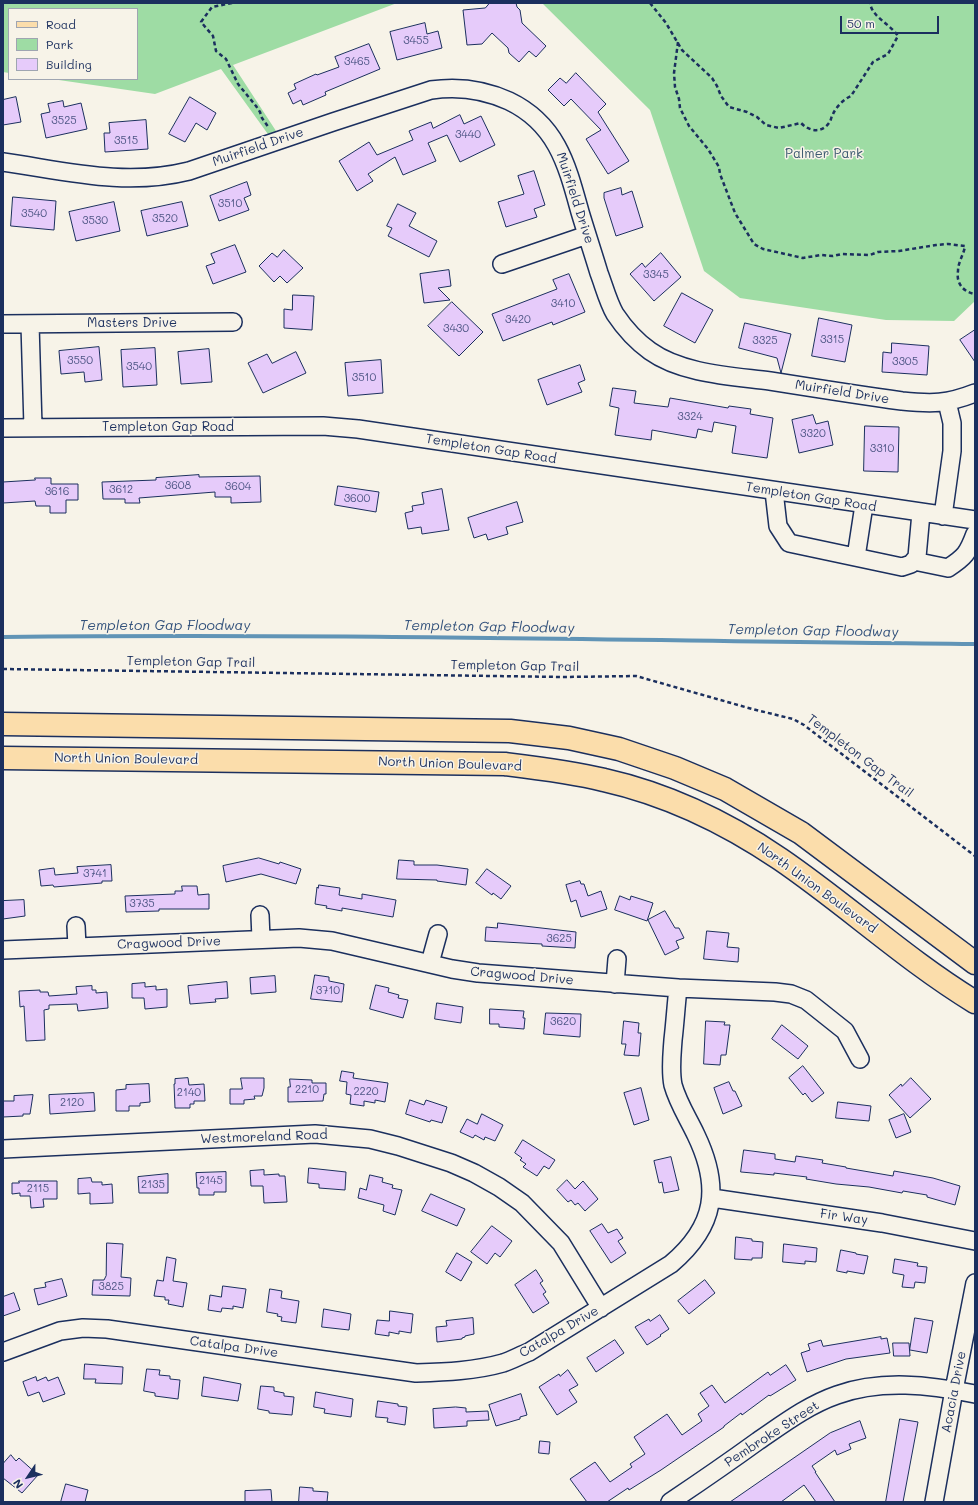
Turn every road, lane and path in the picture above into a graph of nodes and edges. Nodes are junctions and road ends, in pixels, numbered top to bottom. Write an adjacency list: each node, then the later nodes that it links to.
1 (232, 3): 5 (path)
2 (650, 3): 4 (path)
3 (870, 3): 4 (path)
4 (678, 42): 9 (path)
5 (271, 131)
6 (3, 162): 7 (street, Muirfield Drive)
7 (587, 235): 8 (street); 14 (street, Muirfield Drive)
8 (502, 264)
9 (975, 294)
10 (233, 322): 12 (street, Masters Drive)
11 (3, 324): 12 (street, Masters Drive)
12 (30, 324): 15 (street)
13 (975, 393): 14 (street, Muirfield Drive)
14 (947, 402): 20 (street)
15 (33, 427): 16 (street, Templeton Gap Road); 17 (street, Templeton Gap Road)
16 (3, 428)
17 (774, 491): 18 (street, Templeton Gap Road); 23 (street)
18 (864, 505): 19 (street, Templeton Gap Road); 23 (street)
19 (921, 513): 20 (street, Templeton Gap Road); 24 (street)
20 (943, 516): 21 (street, Templeton Gap Road)
21 (975, 520)
22 (975, 534): 24 (street)
23 (856, 557): 24 (street)
24 (914, 561)
25 (3, 669): 28 (path, Templeton Gap Trail)
26 (3, 724): 37 (main road)
27 (3, 758): 40 (main road, North Union Boulevard)
28 (975, 856)
29 (260, 914): 32 (street)
30 (76, 926): 33 (street)
31 (438, 934): 36 (street)
32 (261, 939): 33 (street, Cragwood Drive); 36 (street, Cragwood Drive)
33 (77, 947): 34 (street, Cragwood Drive)
34 (3, 950)
35 (617, 959): 38 (street)
36 (430, 963): 38 (street, Cragwood Drive)
37 (975, 963)
38 (616, 984): 39 (street, Cragwood Drive)
39 (678, 988): 41 (street, Cragwood Drive); 43 (street, Catalpa Drive)
40 (975, 1002)
41 (860, 1059)
42 (3, 1149): 46 (street, Westmoreland Road)
43 (712, 1198): 44 (street, Fir Way); 46 (street, Catalpa Drive)
44 (975, 1242)
45 (975, 1283): 48 (street, Acacia Drive)
46 (601, 1308): 47 (street, Catalpa Drive)
47 (3, 1352)
48 (954, 1390): 49 (street, Pembroke Street); 50 (street, Pembroke Street); 51 (street, Acacia Drive)
49 (975, 1394)
50 (670, 1502)
51 (934, 1502)

